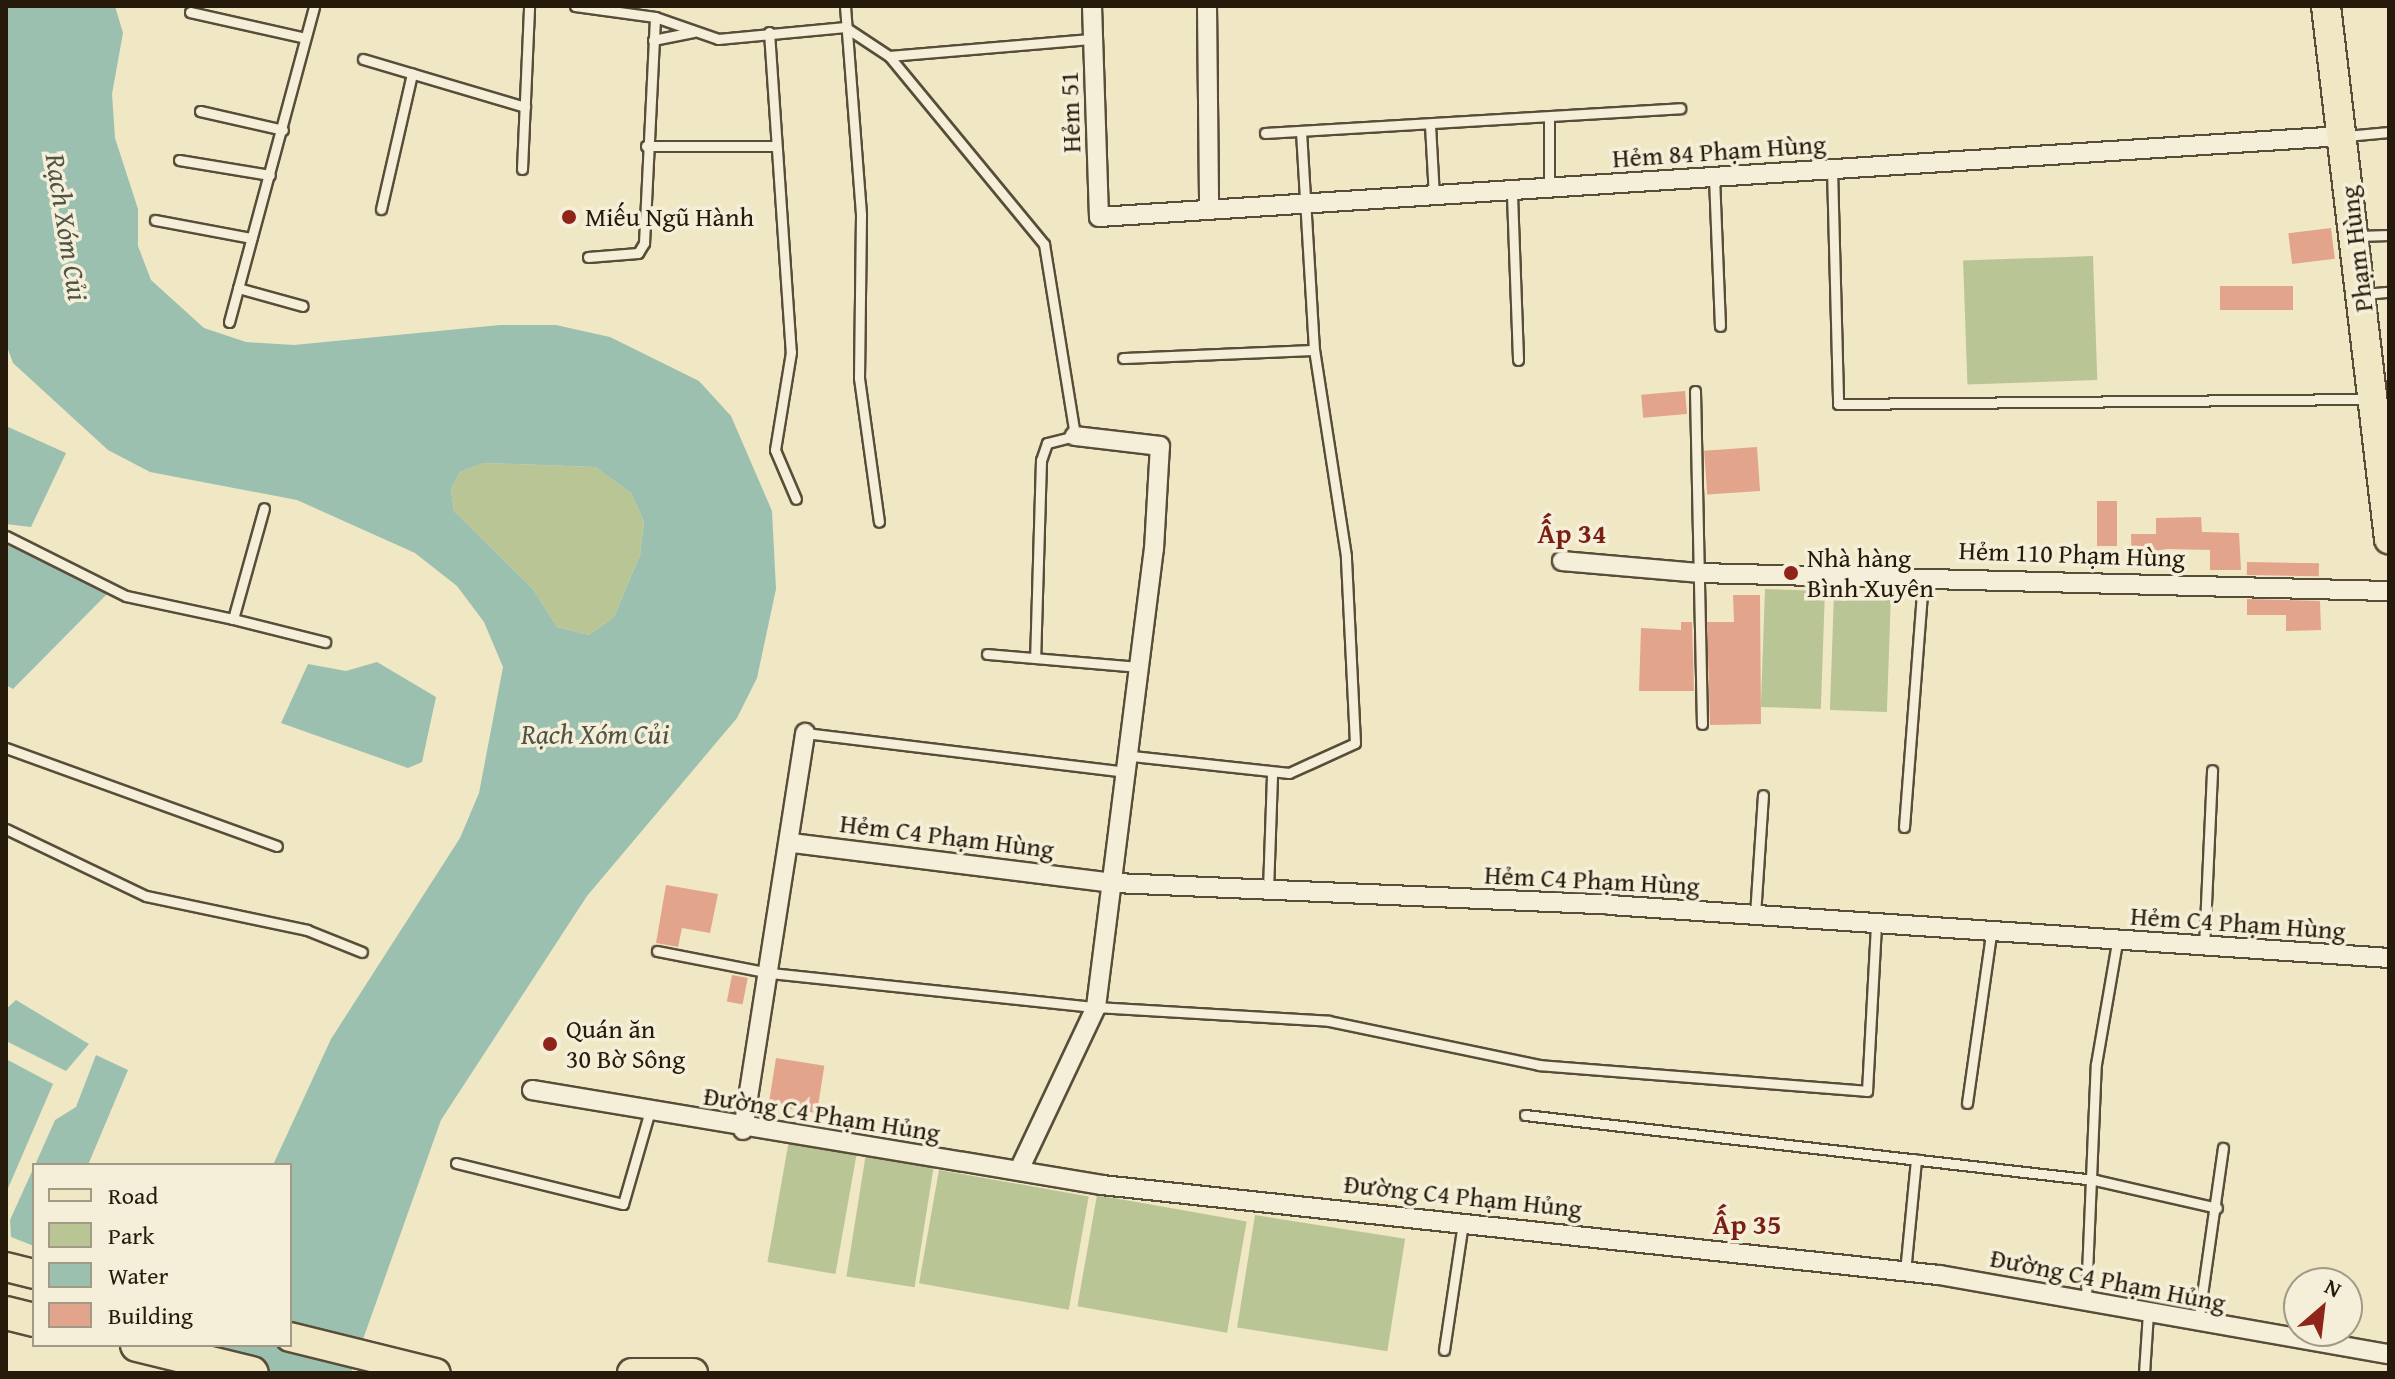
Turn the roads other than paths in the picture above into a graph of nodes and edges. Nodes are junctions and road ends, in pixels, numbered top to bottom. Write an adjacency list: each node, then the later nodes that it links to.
1 (314, 6): 13 (lane)
2 (529, 6): 19 (lane)
3 (575, 6): 9 (lane)
4 (845, 6): 10 (lane)
5 (1092, 6): 14 (street, Hẻm 51)
6 (1207, 6): 39 (street)
7 (2326, 6): 28 (main road, Phạm Hùng)
8 (190, 12): 13 (lane)
9 (655, 17): 11 (lane); 15 (lane)
10 (845, 27): 12 (lane); 16 (lane); 62 (lane)
11 (694, 32): 12 (lane); 15 (lane)
12 (769, 32): 30 (lane)
13 (305, 38): 24 (lane)
14 (1093, 39): 16 (lane); 42 (street, Hẻm 51)
15 (653, 40): 29 (lane)
16 (889, 56): 59 (lane)
17 (363, 59): 18 (lane)
18 (412, 74): 19 (lane); 40 (lane)
19 (525, 107): 32 (lane)
20 (1680, 108): 22 (lane)
21 (200, 111): 24 (lane)
22 (1549, 117): 23 (lane); 36 (lane)
23 (1430, 125): 27 (lane); 38 (lane)
24 (283, 130): 34 (lane)
25 (2389, 132): 28 (lane)
26 (1265, 133): 27 (lane)
27 (1301, 133): 41 (lane)
28 (2342, 136): 33 (street, Hẻm 84 Phạm Hùng); 45 (main road, Phạm Hùng)
29 (646, 146): 30 (lane); 47 (lane)
30 (776, 146): 60 (lane)
31 (179, 160): 34 (lane)
32 (522, 169)
33 (1832, 169): 35 (street, Hẻm 84 Phạm Hùng); 58 (lane)
34 (270, 175): 46 (lane)
35 (1714, 175): 36 (street, Hẻm 84 Phạm Hùng); 53 (lane)
36 (1549, 192): 37 (street, Hẻm 84 Phạm Hùng)
37 (1512, 195): 38 (street, Hẻm 84 Phạm Hùng); 56 (lane)
38 (1434, 199): 41 (street, Hẻm 84 Phạm Hùng)
39 (1209, 207): 41 (street, Hẻm 84 Phạm Hùng); 42 (street, Hẻm 84 Phạm Hùng)
40 (381, 209)
41 (1301, 209): 54 (lane)
42 (1099, 217)
43 (155, 220): 46 (lane)
44 (2389, 235): 45 (lane)
45 (2354, 237): 50 (main road, Phạm Hùng)
46 (251, 238): 48 (lane)
47 (588, 257)
48 (238, 288): 51 (lane); 52 (lane)
49 (2389, 292): 50 (lane)
50 (2361, 294): 58 (main road, Phạm Hùng)
51 (303, 306)
52 (229, 322)
53 (1720, 326)
54 (1314, 350): 55 (lane); 79 (lane)
55 (1123, 358)
56 (1518, 360)
57 (1695, 391): 66 (lane)
58 (2381, 399): 64 (main road, Phạm Hùng)
59 (1075, 436): 72 (lane); 73 (street)
60 (796, 499)
61 (264, 508): 69 (lane)
62 (879, 522)
63 (6, 536): 69 (lane)
64 (2389, 539)
65 (1562, 561): 66 (street, Hẻm 110 Phạm Hùng)
66 (1700, 573): 67 (street, Hẻm 110 Phạm Hùng); 74 (lane)
67 (1924, 574): 68 (street, Hẻm 110 Phạm Hùng); 81 (lane)
68 (2389, 591)
69 (233, 619): 70 (lane)
70 (325, 642)
71 (987, 654): 72 (lane)
72 (1035, 658): 73 (lane)
73 (1143, 667): 77 (street)
74 (1702, 724)
75 (805, 733): 77 (lane); 83 (street)
76 (6, 748): 84 (lane)
77 (1130, 764): 79 (lane); 85 (street)
78 (2212, 770): 92 (lane)
79 (1272, 773): 86 (lane)
80 (1763, 795): 87 (lane)
81 (1904, 827)
82 (6, 829): 93 (lane)
83 (792, 843): 85 (street, Hẻm C4 Phạm Hùng); 95 (street)
84 (277, 846)
85 (1115, 883): 86 (street, Hẻm C4 Phạm Hùng); 96 (street)
86 (1268, 890): 87 (street, Hẻm C4 Phạm Hùng)
87 (1755, 916): 88 (street, Hẻm C4 Phạm Hùng)
88 (1876, 924): 89 (street, Hẻm C4 Phạm Hùng); 96 (lane)
89 (1991, 935): 90 (street, Hẻm C4 Phạm Hùng); 98 (lane)
90 (2117, 942): 92 (street, Hẻm C4 Phạm Hùng); 106 (lane)
91 (657, 951): 95 (lane)
92 (2204, 951): 94 (street, Hẻm C4 Phạm Hùng)
93 (362, 952)
94 (2389, 958)
95 (770, 973): 96 (lane); 101 (street)
96 (1096, 1007): 105 (street)
97 (532, 1090): 99 (street, Đường C4 Phạm Hủng)
98 (1967, 1103)
99 (649, 1114): 101 (street, Đường C4 Phạm Hủng); 104 (lane)
100 (1525, 1115): 103 (lane)
101 (743, 1130): 105 (street, Đường C4 Phạm Hủng)
102 (2223, 1148): 107 (lane)
103 (1916, 1160): 106 (lane); 110 (lane)
104 (456, 1163)
105 (1019, 1170): 108 (street, Đường C4 Phạm Hủng)
106 (2095, 1180): 107 (lane); 112 (lane)
107 (2217, 1208): 116 (lane)
108 (1463, 1222): 110 (street, Đường C4 Phạm Hủng); 119 (lane)
109 (6, 1267): 111 (main road)
110 (1905, 1272): 112 (street, Đường C4 Phạm Hủng)
111 (32, 1274)
112 (2086, 1298): 113 (street, Đường C4 Phạm Hủng)
113 (2148, 1312): 116 (street, Đường C4 Phạm Hủng); 125 (lane)
114 (6, 1313): 115 (highway)
115 (32, 1320)
116 (2198, 1323): 120 (street, Đường C4 Phạm Hủng)
117 (292, 1337): 122 (main road)
118 (145, 1347): 121 (highway)
119 (1444, 1350)
120 (2389, 1354)
121 (252, 1373)
122 (436, 1373)
123 (632, 1373): 124 (main road)
124 (693, 1373)
125 (2144, 1373)

